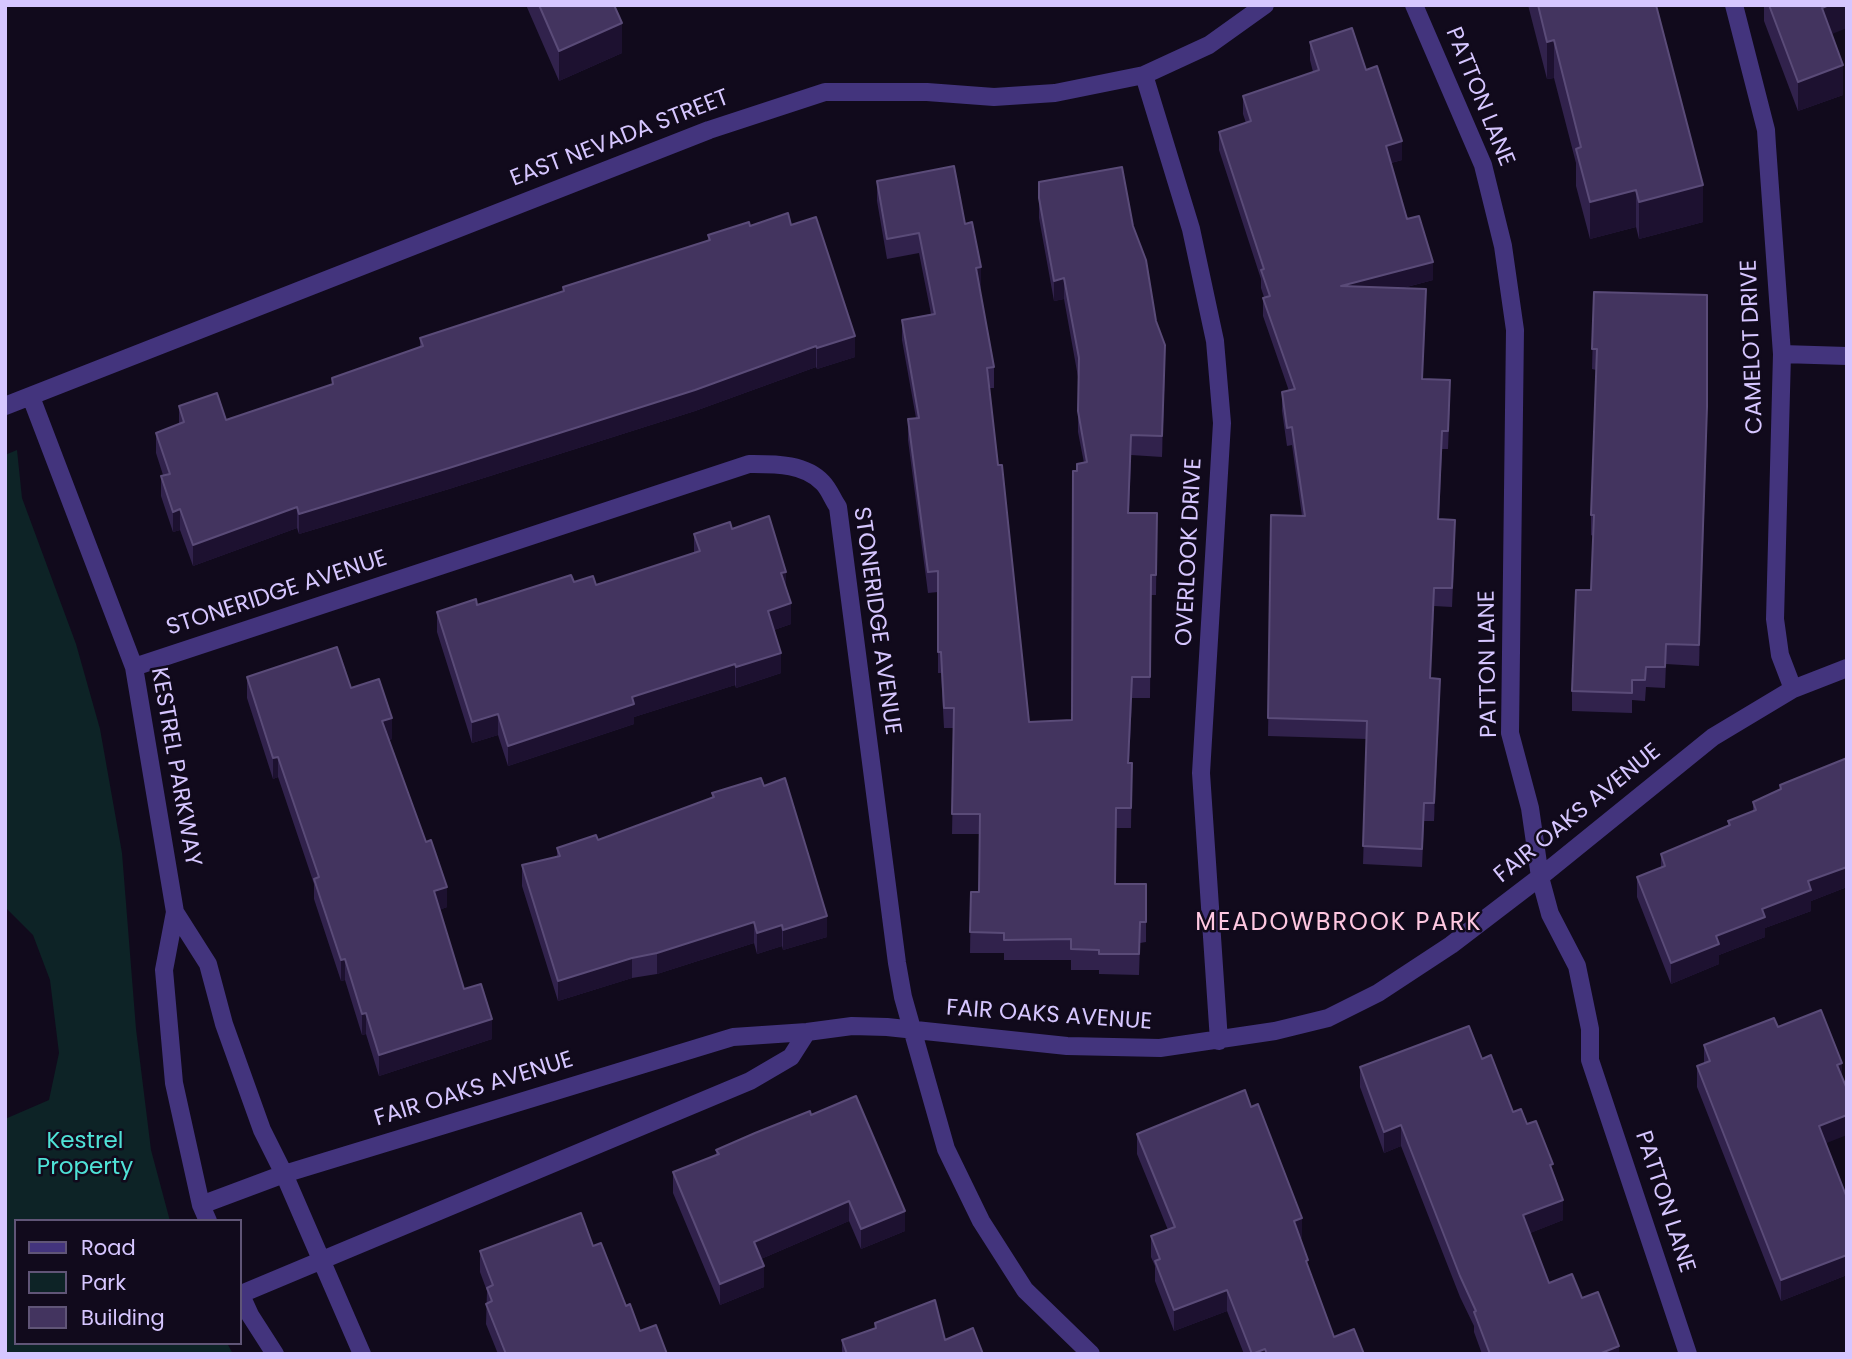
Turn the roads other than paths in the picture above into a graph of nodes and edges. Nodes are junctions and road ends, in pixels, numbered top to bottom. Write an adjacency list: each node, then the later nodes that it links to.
1 (1265, 5): 4 (street, EAST NEVADA STREET)
2 (1414, 5): 12 (street, PATTON LANE)
3 (1734, 5): 5 (street, CAMELOT DRIVE)
4 (1144, 75): 7 (street, EAST NEVADA STREET); 16 (street, OVERLOOK DRIVE)
5 (1782, 354): 6 (street); 11 (street, CAMELOT DRIVE)
6 (1847, 356)
7 (31, 397): 8 (street, EAST NEVADA STREET); 9 (street, KESTREL PARKWAY)
8 (5, 406)
9 (134, 667): 13 (street, KESTREL PARKWAY); 14 (street, STONERIDGE AVENUE)
10 (1847, 668): 11 (street, FAIR OAKS AVENUE)
11 (1793, 689): 12 (street, FAIR OAKS AVENUE)
12 (1540, 877): 16 (street, FAIR OAKS AVENUE); 25 (street, PATTON LANE)
13 (175, 912): 17 (street, KESTREL PARKWAY); 18 (street, KESTREL PARKWAY)
14 (911, 1029): 15 (street, FAIR OAKS AVENUE); 16 (street, FAIR OAKS AVENUE); 24 (street, STONERIDGE AVENUE)
15 (807, 1032): 17 (street, FAIR OAKS AVENUE); 19 (street)
16 (1219, 1041)
17 (284, 1174): 18 (street, FAIR OAKS AVENUE); 19 (street, KESTREL PARKWAY)
18 (204, 1213)
19 (321, 1261): 20 (street); 23 (street, KESTREL PARKWAY)
20 (242, 1292)
21 (242, 1297): 22 (street)
22 (275, 1354)
23 (362, 1354)
24 (1091, 1354)
25 (1688, 1354)

